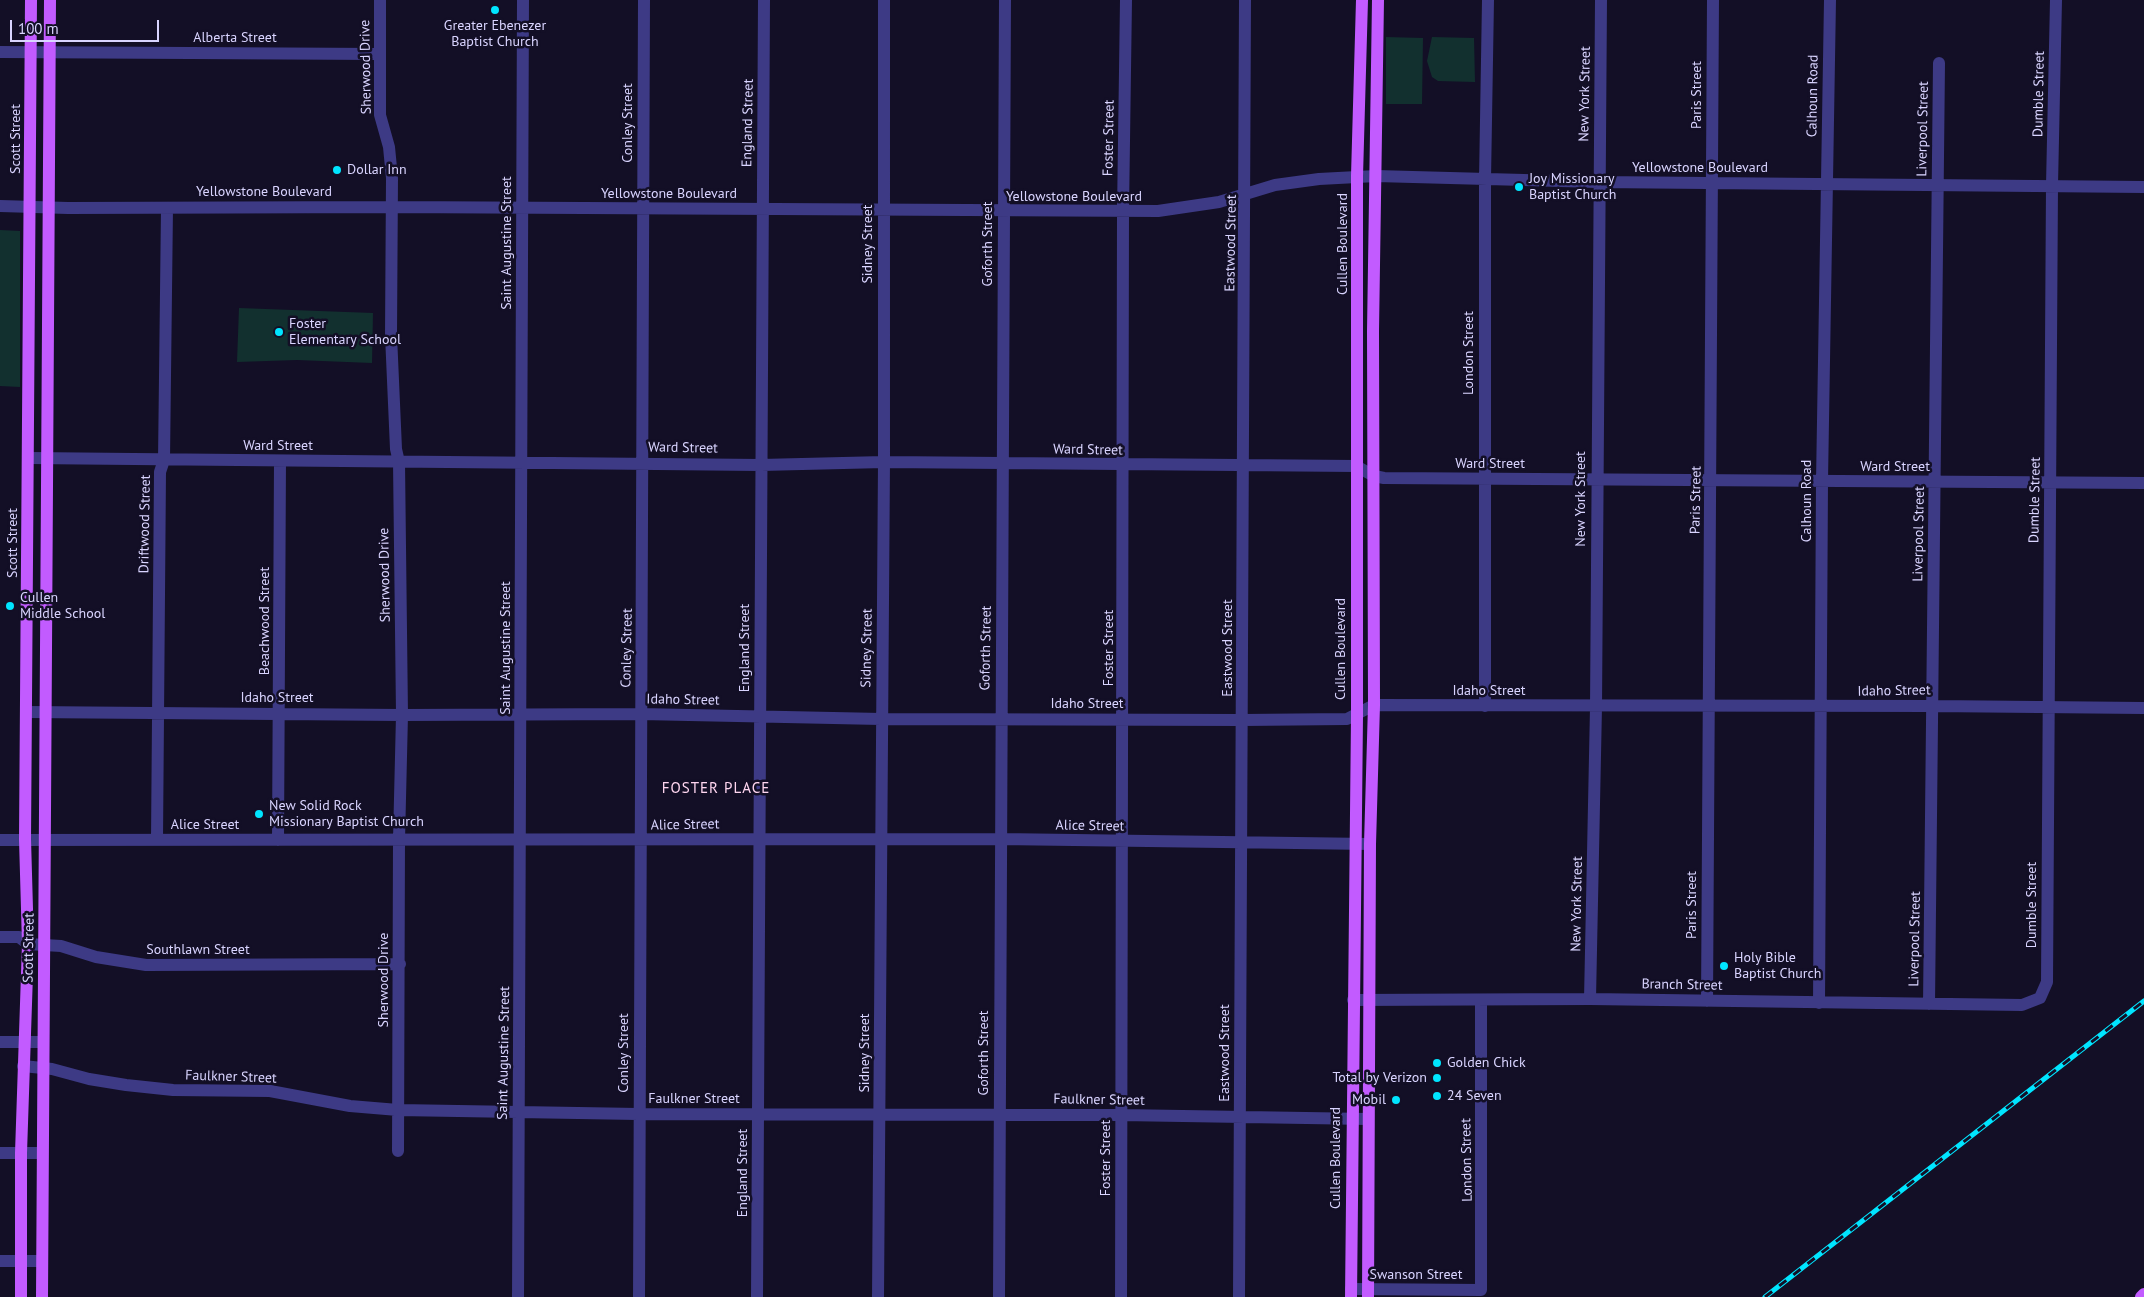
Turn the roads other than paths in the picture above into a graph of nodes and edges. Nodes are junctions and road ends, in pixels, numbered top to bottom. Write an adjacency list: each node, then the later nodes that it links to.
1 (32, 0): 19 (main road, Scott Street)
2 (50, 0): 20 (main road, Scott Street)
3 (380, 0): 21 (street, Sherwood Drive)
4 (523, 0): 38 (street, Saint Augustine Street)
5 (644, 0): 39 (street, Conley Street)
6 (764, 0): 40 (street, England Street)
7 (884, 0): 41 (street, Sidney Street)
8 (1005, 0): 42 (street, Goforth Street)
9 (1126, 0): 43 (street, Foster Street)
10 (1245, 0): 32 (street, Eastwood Street)
11 (1362, 0): 23 (main road, Cullen Boulevard)
12 (1378, 0): 24 (main road)
13 (1488, 0): 25 (street, London Street)
14 (1601, 0): 26 (street, New York Street)
15 (1713, 0): 27 (street, Paris Street)
16 (1830, 0): 28 (street, Calhoun Road)
17 (2056, 0): 30 (street, Dumble Street)
18 (0, 52): 19 (street, Alberta Street)
19 (31, 52): 20 (street, Alberta Street); 34 (main road, Scott Street)
20 (49, 52): 21 (street, Alberta Street); 35 (main road, Scott Street)
21 (380, 54): 36 (street, Sherwood Drive)
22 (1939, 63): 29 (street, Liverpool Street)
23 (1357, 176): 24 (street, Yellowstone Boulevard); 32 (street, Yellowstone Boulevard); 44 (main road, Cullen Boulevard)
24 (1376, 176): 25 (street, Yellowstone Boulevard); 45 (main road)
25 (1485, 180): 26 (street, Yellowstone Boulevard); 62 (street, London Street)
26 (1598, 182): 27 (street, Yellowstone Boulevard); 63 (street, New York Street)
27 (1712, 183): 28 (street, Yellowstone Boulevard); 64 (street, Paris Street)
28 (1826, 184): 29 (street, Yellowstone Boulevard); 65 (street, Calhoun Road)
29 (1938, 185): 30 (street, Yellowstone Boulevard); 66 (street, Liverpool Street)
30 (2052, 185): 31 (street, Yellowstone Boulevard); 67 (street, Dumble Street)
31 (2144, 186)
32 (1246, 193): 43 (street, Yellowstone Boulevard); 59 (street, Eastwood Street)
33 (0, 206): 34 (street, Yellowstone Boulevard)
34 (31, 206): 35 (street, Yellowstone Boulevard); 46 (main road, Scott Street)
35 (49, 206): 37 (street, Yellowstone Boulevard); 47 (main road, Scott Street)
36 (392, 207): 37 (street, Yellowstone Boulevard); 38 (street, Yellowstone Boulevard); 52 (street, Sherwood Drive)
37 (167, 208): 50 (street, Driftwood Street)
38 (522, 208): 39 (street, Yellowstone Boulevard); 53 (street, Saint Augustine Street)
39 (643, 208): 40 (street, Yellowstone Boulevard); 55 (street, Conley Street)
40 (762, 210): 41 (street, Yellowstone Boulevard); 57 (street, England Street)
41 (882, 210): 42 (street, Yellowstone Boulevard); 54 (street, Sidney Street)
42 (1003, 212): 43 (street, Yellowstone Boulevard); 56 (street, Goforth Street)
43 (1123, 212): 58 (street, Foster Street)
44 (1358, 331): 45 (main road); 60 (main road, Cullen Boulevard)
45 (1374, 331): 61 (main road)
46 (30, 358): 47 (main road); 48 (main road, Scott Street)
47 (48, 359): 49 (main road, Scott Street)
48 (29, 458): 49 (street, Ward Street); 80 (main road, Scott Street)
49 (47, 458): 50 (street, Ward Street); 79 (main road, Scott Street)
50 (164, 460): 51 (street, Ward Street); 82 (street, Driftwood Street)
51 (280, 461): 52 (street, Ward Street); 81 (street, Beachwood Street)
52 (399, 462): 53 (street, Ward Street); 84 (street, Sherwood Drive)
53 (522, 462): 55 (street, Ward Street); 85 (street, Saint Augustine Street)
54 (884, 462): 56 (street, Ward Street); 57 (street, Ward Street); 89 (street, Sidney Street)
55 (644, 463): 57 (street, Ward Street); 83 (street, Conley Street)
56 (1004, 463): 58 (street, Ward Street); 88 (street, Goforth Street)
57 (761, 464): 86 (street, England Street)
58 (1124, 466): 59 (street, Ward Street); 90 (street, Foster Street)
59 (1244, 466): 60 (street, Ward Street); 91 (street, Eastwood Street)
60 (1356, 466): 61 (street, Ward Street); 69 (main road, Cullen Boulevard)
61 (1374, 476): 62 (street, Ward Street); 70 (main road)
62 (1484, 479): 63 (street, Ward Street); 72 (street, London Street)
63 (1596, 479): 64 (street, Ward Street); 76 (street, New York Street)
64 (1711, 480): 65 (street, Ward Street); 73 (street, Paris Street)
65 (1822, 481): 66 (street, Ward Street); 74 (street, Calhoun Road)
66 (1935, 482): 67 (street, Ward Street); 75 (street, Liverpool Street)
67 (2050, 483): 68 (street, Ward Street); 77 (street, Dumble Street)
68 (2144, 483)
69 (1356, 592): 70 (main road); 87 (main road, Cullen Boulevard)
70 (1374, 592): 71 (main road)
71 (1374, 705): 72 (street, Idaho Street); 87 (street, Idaho Street); 106 (main road)
72 (1485, 706): 76 (street, Idaho Street)
73 (1708, 706): 74 (street, Idaho Street); 76 (street, Idaho Street); 116 (street, Paris Street)
74 (1821, 706): 75 (street, Idaho Street); 117 (street, Calhoun Road)
75 (1932, 706): 77 (street, Idaho Street); 118 (street, Liverpool Street)
76 (1596, 707): 112 (street, New York Street)
77 (2048, 708): 78 (street, Idaho Street); 111 (street, Dumble Street)
78 (2144, 708)
79 (46, 711): 80 (street, Idaho Street); 82 (street, Idaho Street); 96 (main road, Scott Street)
80 (27, 712): 92 (main road, Scott Street)
81 (280, 713): 82 (street, Idaho Street); 84 (street, Idaho Street); 98 (street, Beachwood Street)
82 (158, 714): 97 (street, Driftwood Street)
83 (641, 714): 85 (street, Idaho Street); 86 (street, Idaho Street); 101 (street, Conley Street)
84 (402, 715): 85 (street, Idaho Street); 99 (street, Sherwood Drive)
85 (521, 715): 100 (street, Saint Augustine Street)
86 (760, 716): 89 (street, Idaho Street); 93 (street, England Street)
87 (1357, 716): 91 (street, Idaho Street); 105 (main road, Cullen Boulevard)
88 (1000, 718): 89 (street, Idaho Street); 90 (street, Idaho Street); 94 (street, Goforth Street)
89 (881, 719): 102 (street, Sidney Street)
90 (1124, 719): 91 (street, Idaho Street); 103 (street, Foster Street)
91 (1243, 720): 104 (street, Eastwood Street)
92 (25, 839): 95 (street, Alice Street); 96 (street, Alice Street); 108 (main road, Scott Street)
93 (761, 839): 101 (street, Alice Street); 102 (street, Alice Street); 127 (street, England Street)
94 (1000, 839): 102 (street, Alice Street); 103 (street, Alice Street); 129 (street, Goforth Street)
95 (0, 840)
96 (46, 840): 97 (street, Alice Street); 109 (main road, Scott Street)
97 (157, 840): 98 (street, Alice Street)
98 (278, 840): 99 (street, Alice Street)
99 (399, 840): 100 (street, Alice Street); 110 (street, Sherwood Drive)
100 (521, 840): 101 (street, Alice Street); 125 (street, Saint Augustine Street)
101 (641, 840): 126 (street, Conley Street)
102 (881, 840): 128 (street, Sidney Street)
103 (1122, 842): 104 (street, Alice Street); 130 (street, Foster Street)
104 (1242, 843): 105 (street, Alice Street); 131 (street, Eastwood Street)
105 (1354, 844): 106 (street, Alice Street); 113 (main road, Cullen Boulevard)
106 (1370, 844): 114 (main road)
107 (0, 937): 108 (street, Southlawn Street)
108 (28, 944): 109 (street, Southlawn Street); 120 (main road, Scott Street)
109 (44, 946): 110 (street, Southlawn Street); 121 (main road, Scott Street)
110 (400, 964): 124 (street, Sherwood Drive)
111 (2040, 998): 118 (street, Branch Street)
112 (1590, 999): 115 (street, Branch Street); 116 (street, Branch Street)
113 (1353, 1000): 114 (street, Branch Street); 132 (main road, Cullen Boulevard)
114 (1369, 1000): 115 (street, Branch Street); 133 (main road)
115 (1481, 1000): 141 (street, London Street)
116 (1707, 1001): 117 (street, Branch Street)
117 (1819, 1003): 118 (street, Branch Street)
118 (1929, 1004)
119 (0, 1042): 120 (street)
120 (23, 1042): 121 (street); 122 (main road, Scott Street)
121 (42, 1042): 123 (main road, Scott Street)
122 (23, 1066): 123 (street, Faulkner Street); 136 (main road, Scott Street)
123 (42, 1067): 124 (street, Faulkner Street); 137 (main road, Scott Street)
124 (398, 1110): 125 (street, Faulkner Street); 134 (street, Sherwood Drive)
125 (519, 1113): 126 (street, Faulkner Street); 147 (street, Saint Augustine Street)
126 (638, 1114): 127 (street, Faulkner Street); 148 (street, Conley Street)
127 (758, 1114): 128 (street, Faulkner Street); 149 (street, England Street)
128 (880, 1114): 129 (street, Faulkner Street); 150 (street, Sidney Street)
129 (999, 1115): 130 (street, Faulkner Street); 151 (street, Goforth Street)
130 (1121, 1115): 131 (street, Faulkner Street); 152 (street, Foster Street)
131 (1240, 1118): 132 (street, Faulkner Street); 153 (street, Eastwood Street)
132 (1351, 1119): 133 (street, Faulkner Street); 142 (main road, Cullen Boulevard)
133 (1368, 1119): 143 (main road)
134 (398, 1151)
135 (0, 1153): 136 (street)
136 (21, 1153): 137 (street); 139 (main road, Scott Street)
137 (42, 1153): 140 (main road, Scott Street)
138 (0, 1261): 139 (street)
139 (22, 1261): 140 (street); 145 (main road, Scott Street)
140 (42, 1261): 146 (main road, Scott Street)
141 (1481, 1290): 143 (street, Swanson Street)
142 (1351, 1293): 143 (street, Swanson Street)
143 (1368, 1294)
144 (2144, 1294): 154 (main road)
145 (22, 1297)
146 (42, 1297)
147 (518, 1297)
148 (639, 1297)
149 (758, 1297)
150 (878, 1297)
151 (999, 1297)
152 (1121, 1297)
153 (1239, 1297)
154 (2141, 1297)

